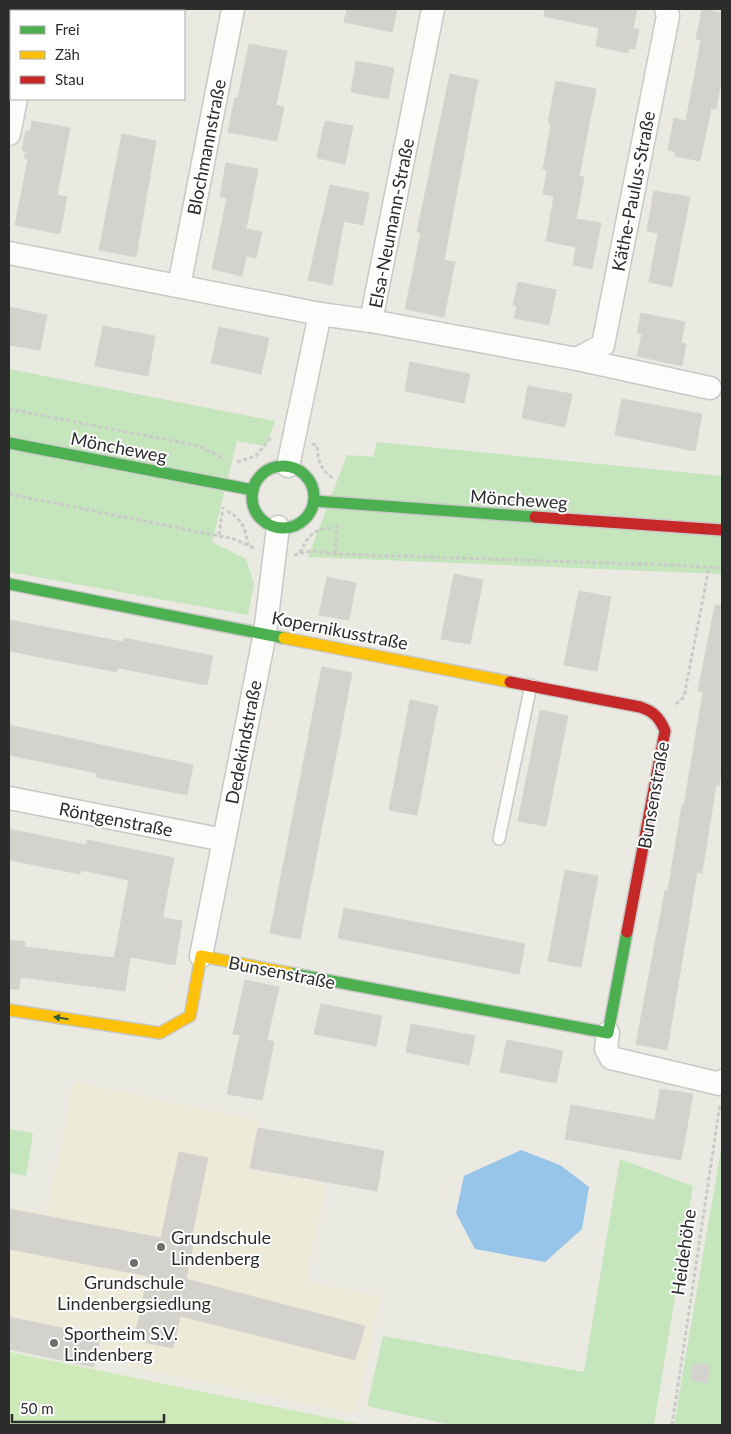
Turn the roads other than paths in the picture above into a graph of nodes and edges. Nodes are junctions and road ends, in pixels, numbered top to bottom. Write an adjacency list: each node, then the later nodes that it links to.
1 (233, 9): 7 (street, Blochmannstraße)
2 (433, 9): 9 (street, Elsa-Neumann-Straße)
3 (666, 9): 10 (street, Käthe-Paulus-Straße)
4 (16, 100): 5 (street)
5 (9, 134)
6 (9, 253): 7 (street)
7 (179, 286): 8 (street)
8 (320, 314): 9 (street, Elsa-Neumann-Straße); 13 (street)
9 (371, 321): 10 (street)
10 (577, 359): 11 (street)
11 (710, 388)
12 (9, 443): 14 (street, Möncheweg)
13 (288, 466): 14 (street); 15 (street)
14 (253, 490): 16 (street)
15 (314, 501): 16 (street); 17 (street, Möncheweg)
16 (278, 527): 19 (street, Dedekindstraße)
17 (722, 530)
18 (9, 584): 19 (street, Kopernikusstraße)
19 (265, 633): 20 (street, Kopernikusstraße); 24 (street, Dedekindstraße)
20 (531, 685): 21 (street, Kopernikusstraße); 23 (lane)
21 (661, 718): 27 (street, Bunsenstraße)
22 (9, 798): 24 (street, Röntgenstraße)
23 (498, 839)
24 (224, 840): 25 (street, Dedekindstraße)
25 (201, 956): 26 (street, one-way to 26); 27 (street, Bunsenstraße)
26 (9, 1010)
27 (608, 1033): 28 (street, Bunsenstraße)
28 (721, 1082)

